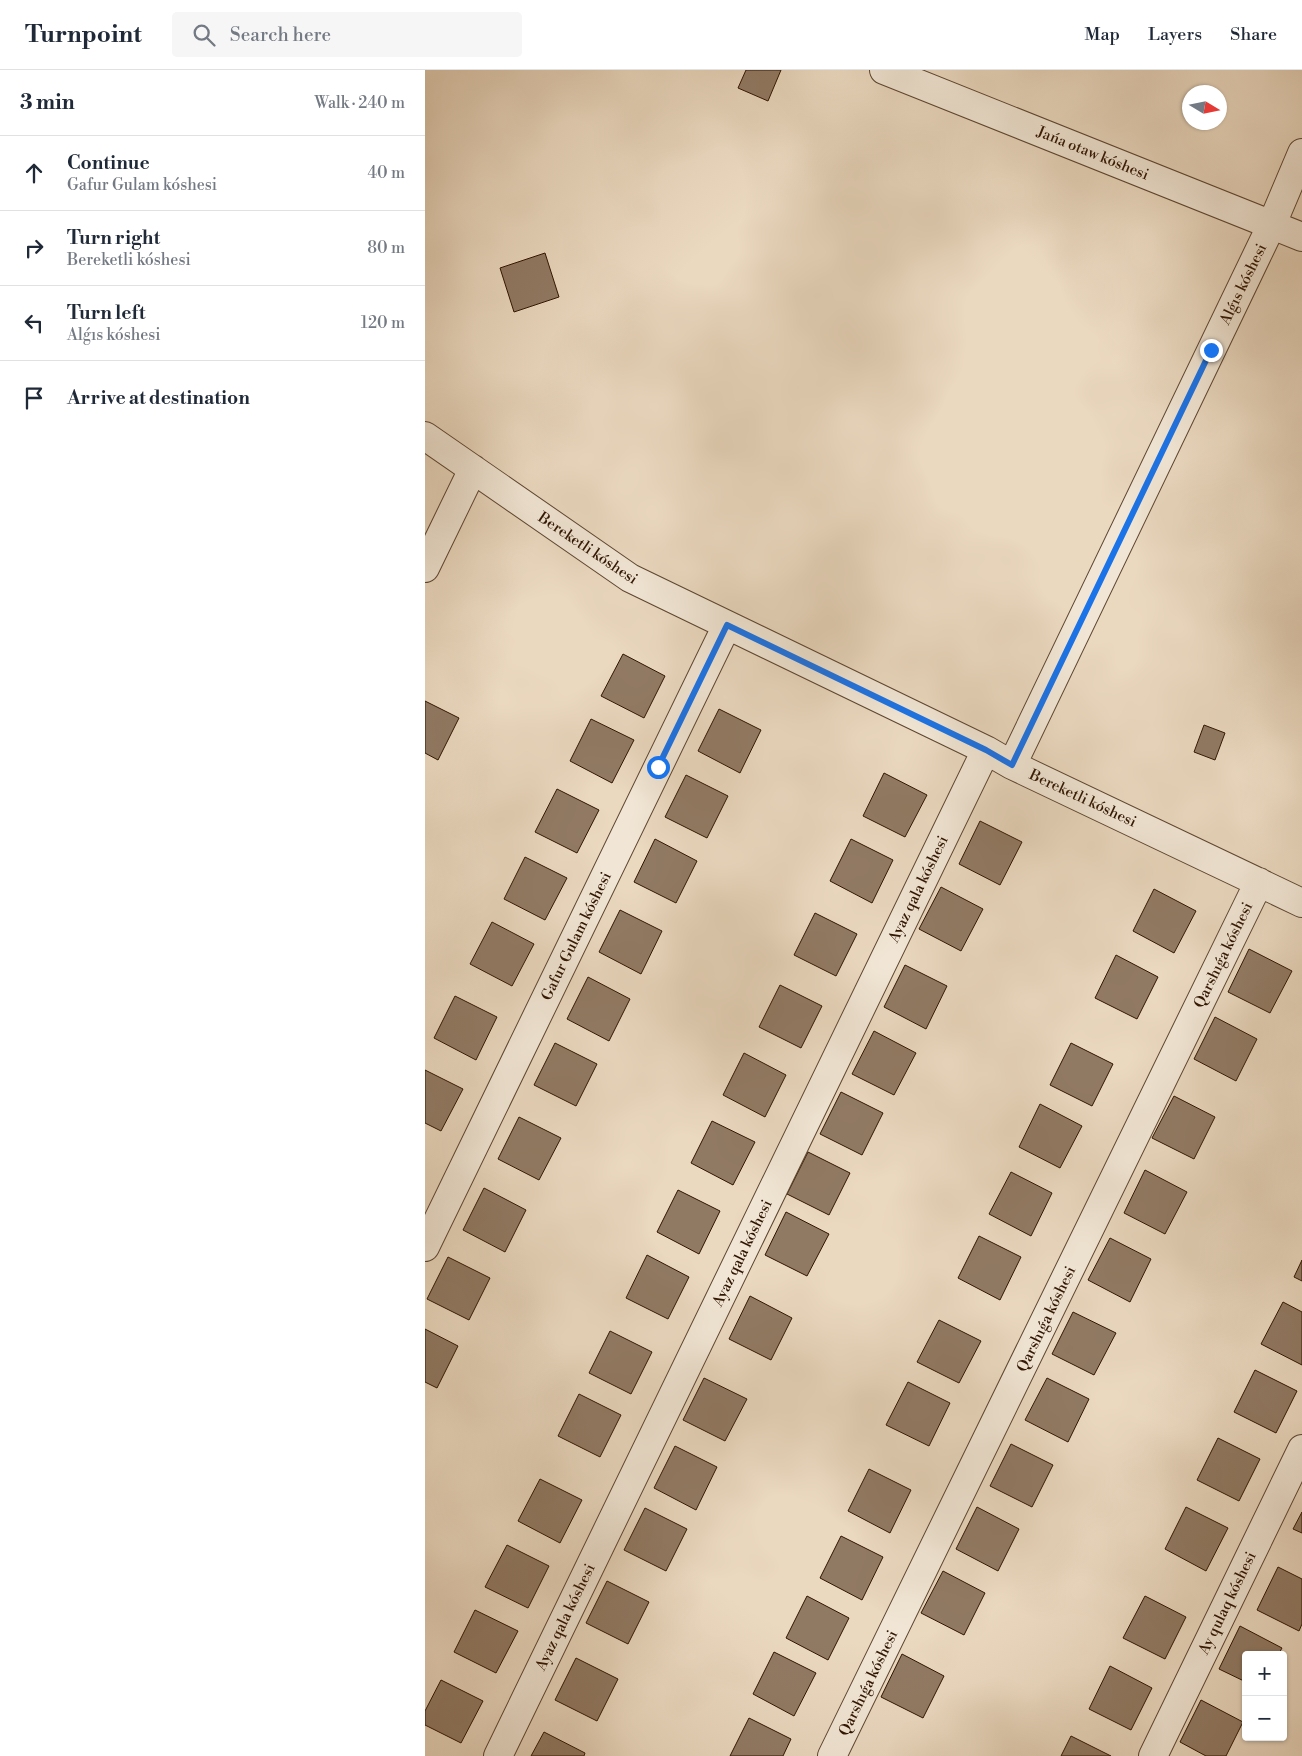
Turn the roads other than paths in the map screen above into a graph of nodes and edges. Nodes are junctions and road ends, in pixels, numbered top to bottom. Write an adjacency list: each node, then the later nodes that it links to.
1 (884, 70): 3 (street, Jańa otaw kóshesi)
2 (1302, 153): 3 (street, Alǵıs kóshesi)
3 (1272, 224): 4 (street, Jańa otaw kóshesi); 10 (street, Alǵıs kóshesi)
4 (1302, 237)
5 (425, 436): 6 (street, Bereketli kóshesi)
6 (473, 469): 7 (street); 8 (street, Bereketli kóshesi)
7 (425, 568)
8 (727, 625): 9 (street, Bereketli kóshesi); 13 (street, Gafur Gulam kóshesi)
9 (986, 750): 10 (street, Bereketli kóshesi); 15 (street, Ayaz qala kóshesi)
10 (1012, 765): 11 (street, Bereketli kóshesi)
11 (1259, 882): 12 (street, Bereketli kóshesi); 16 (street, Qarshıǵa kóshesi)
12 (1302, 903)
13 (425, 1247)
14 (1302, 1449): 17 (street, Ay qulaq kóshesi)
15 (498, 1756)
16 (832, 1756)
17 (1153, 1756)

